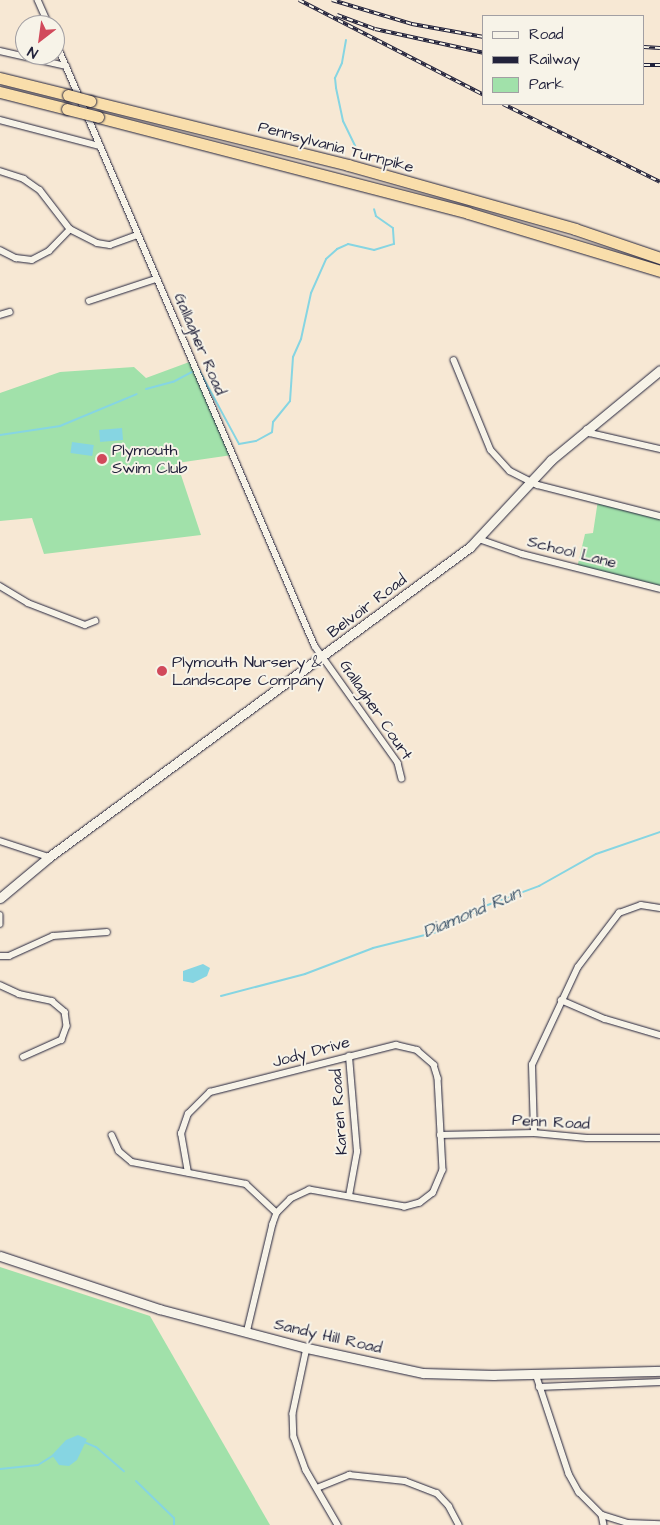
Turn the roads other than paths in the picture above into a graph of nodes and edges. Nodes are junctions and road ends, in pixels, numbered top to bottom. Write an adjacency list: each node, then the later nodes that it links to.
1 (38, 0): 2 (street)
2 (45, 15)
3 (0, 51): 4 (street)
4 (66, 66): 8 (street, Gallagher Road)
5 (0, 78): 13 (highway, Pennsylvania Turnpike, bridge)
6 (0, 92): 14 (highway, Pennsylvania Turnpike, bridge)
7 (0, 120): 8 (street)
8 (100, 146): 11 (street, Gallagher Road)
9 (0, 171): 10 (street)
10 (70, 230): 11 (street); 12 (street)
11 (137, 235): 15 (street, Gallagher Road)
12 (0, 250)
13 (660, 258)
14 (660, 271)
15 (156, 280): 16 (street); 29 (street, Gallagher Road)
16 (89, 302)
17 (10, 312): 18 (street)
18 (0, 315)
19 (454, 360): 23 (street)
20 (660, 370): 21 (street, Belvoir Road)
21 (587, 429): 22 (street); 23 (street, Belvoir Road)
22 (660, 449)
23 (530, 482): 24 (street); 25 (street, Belvoir Road)
24 (660, 516)
25 (480, 539): 27 (street, School Lane); 29 (street, Belvoir Road)
26 (0, 586): 28 (street)
27 (660, 588)
28 (95, 621)
29 (324, 657): 30 (street, Gallagher Court); 32 (street, Belvoir Road)
30 (402, 779)
31 (0, 841): 32 (street)
32 (49, 857): 33 (street, Belvoir Road)
33 (0, 898)
34 (660, 908): 40 (street)
35 (0, 915): 36 (street)
36 (0, 924)
37 (107, 932): 38 (street)
38 (0, 956)
39 (0, 985): 43 (street)
40 (561, 1000): 41 (street); 44 (street)
41 (660, 1035)
42 (349, 1056): 46 (street, Jody Drive); 48 (street, Jody Drive); 49 (street, Karen Road)
43 (24, 1057)
44 (534, 1133): 46 (street, Penn Road); 47 (street, Penn Road)
45 (112, 1135): 48 (street)
46 (440, 1135): 49 (street, Jody Drive)
47 (660, 1138)
48 (188, 1173): 50 (street)
49 (349, 1196): 50 (street, Jody Drive)
50 (277, 1214): 52 (street)
51 (0, 1256): 52 (street, Sandy Hill Road)
52 (247, 1333): 53 (street, Sandy Hill Road)
53 (307, 1348): 55 (street, Sandy Hill Road); 58 (street)
54 (660, 1371): 55 (street, Sandy Hill Road)
55 (536, 1374): 57 (street)
56 (660, 1382): 57 (street)
57 (540, 1387): 59 (street)
58 (318, 1488): 61 (street); 62 (street)
59 (602, 1515): 60 (street); 63 (street)
60 (660, 1524)
61 (338, 1525)
62 (459, 1525)
63 (604, 1525)

